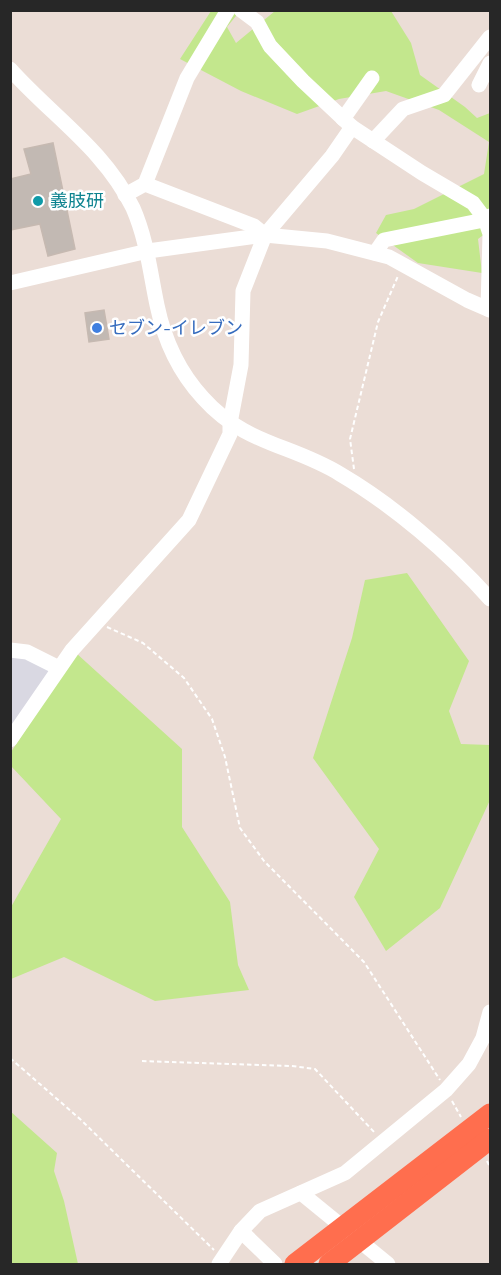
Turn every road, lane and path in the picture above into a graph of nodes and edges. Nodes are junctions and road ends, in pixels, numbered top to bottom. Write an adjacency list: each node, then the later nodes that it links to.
1 (228, 10): 10 (street)
2 (242, 10): 8 (street)
3 (490, 37): 9 (street)
4 (490, 63): 7 (street)
5 (10, 69): 11 (street)
6 (372, 78): 8 (street)
7 (479, 85)
8 (347, 123): 9 (street); 13 (street)
9 (373, 141): 12 (street)
10 (145, 184): 11 (street); 13 (street)
11 (125, 195): 14 (street)
12 (488, 217): 15 (street); 18 (street)
13 (265, 235): 14 (street); 15 (street); 19 (street)
14 (148, 251): 17 (street); 19 (street)
15 (375, 254): 16 (street)
16 (402, 265): 18 (street); 20 (path)
17 (10, 283)
18 (489, 309)
19 (230, 423): 20 (street); 22 (street)
20 (350, 480): 21 (street)
21 (490, 598)
22 (96, 623): 24 (street); 29 (path)
23 (10, 650): 24 (street)
24 (59, 668): 25 (street)
25 (10, 740)
26 (490, 1012): 29 (street)
27 (10, 1058): 34 (path)
28 (142, 1061): 31 (path)
29 (446, 1090): 31 (street)
30 (486, 1130): 36 (highway); 37 (highway)
31 (382, 1142): 32 (street)
32 (301, 1193): 33 (street); 38 (street)
33 (241, 1231): 34 (street); 35 (street)
34 (221, 1261)
35 (275, 1264)
36 (296, 1264)
37 (329, 1264)
38 (388, 1264)

